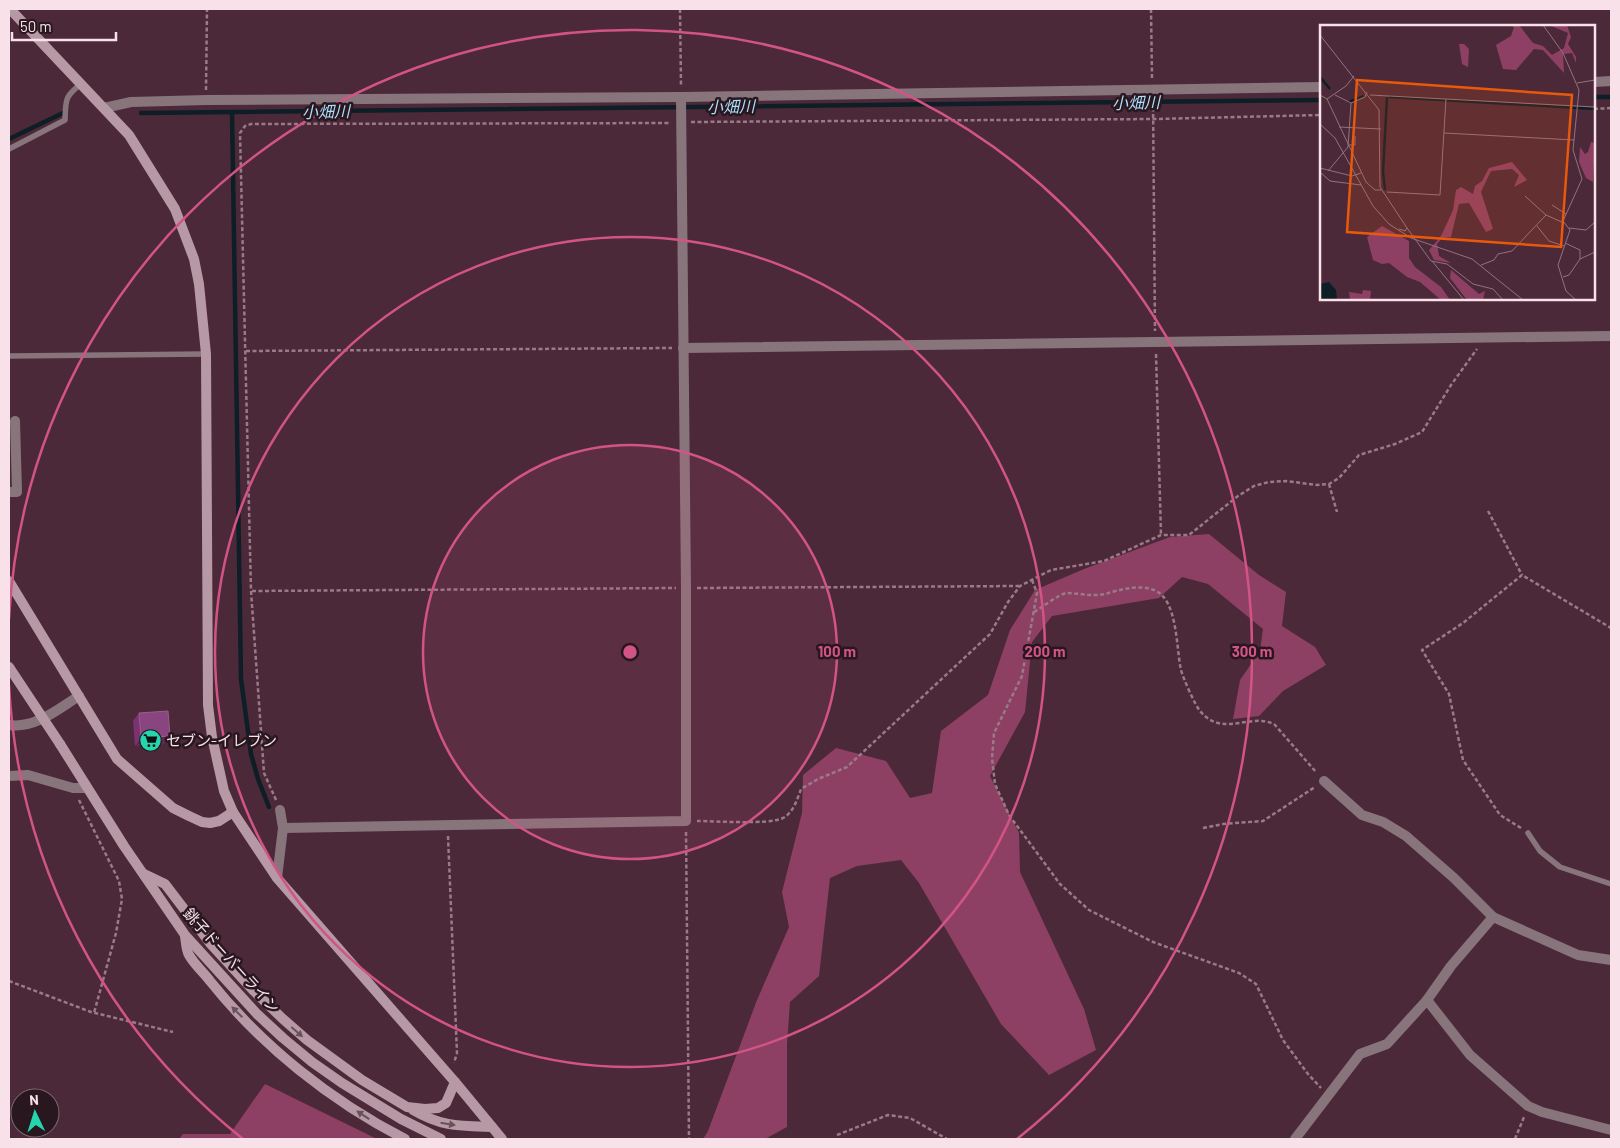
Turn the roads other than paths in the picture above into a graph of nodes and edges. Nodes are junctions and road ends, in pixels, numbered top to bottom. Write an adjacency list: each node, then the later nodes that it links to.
1 (10, 9): 4 (street)
2 (1611, 81): 3 (street)
3 (1595, 82)
4 (81, 84): 7 (street); 8 (lane)
5 (1320, 87): 6 (street)
6 (681, 97): 7 (street); 10 (street)
7 (104, 108): 11 (street)
8 (9, 149)
9 (1611, 336): 10 (street)
10 (683, 348): 24 (street)
11 (206, 354): 12 (lane); 23 (street)
12 (9, 356)
13 (15, 421): 14 (street)
14 (9, 492)
15 (9, 581): 17 (street)
16 (9, 668): 21 (street, 銚子ドーバーライン, bridge)
17 (79, 696): 18 (street); 23 (street)
18 (9, 726)
19 (9, 776): 21 (street)
20 (1324, 782): 29 (street)
21 (86, 788): 26 (street, 銚子ドーバーライン)
22 (280, 810): 24 (street)
23 (233, 812): 27 (street)
24 (283, 828): 27 (street)
25 (1528, 833): 28 (lane)
26 (142, 873): 30 (street, 銚子ドーバーライン); 34 (street, one-way to 34)
27 (277, 878): 33 (street)
28 (1611, 884)
29 (1494, 917): 31 (street); 32 (street)
30 (185, 935): 37 (street, one-way to 30); 38 (street, 銚子ドーバーライン)
31 (1611, 960)
32 (1427, 1000): 36 (street); 40 (street)
33 (452, 1078): 34 (street); 35 (street)
34 (407, 1108): 35 (street, one-way to 35)
35 (492, 1127): 39 (street)
36 (1611, 1130)
37 (405, 1139)
38 (441, 1139)
39 (502, 1139)
40 (1295, 1139)

